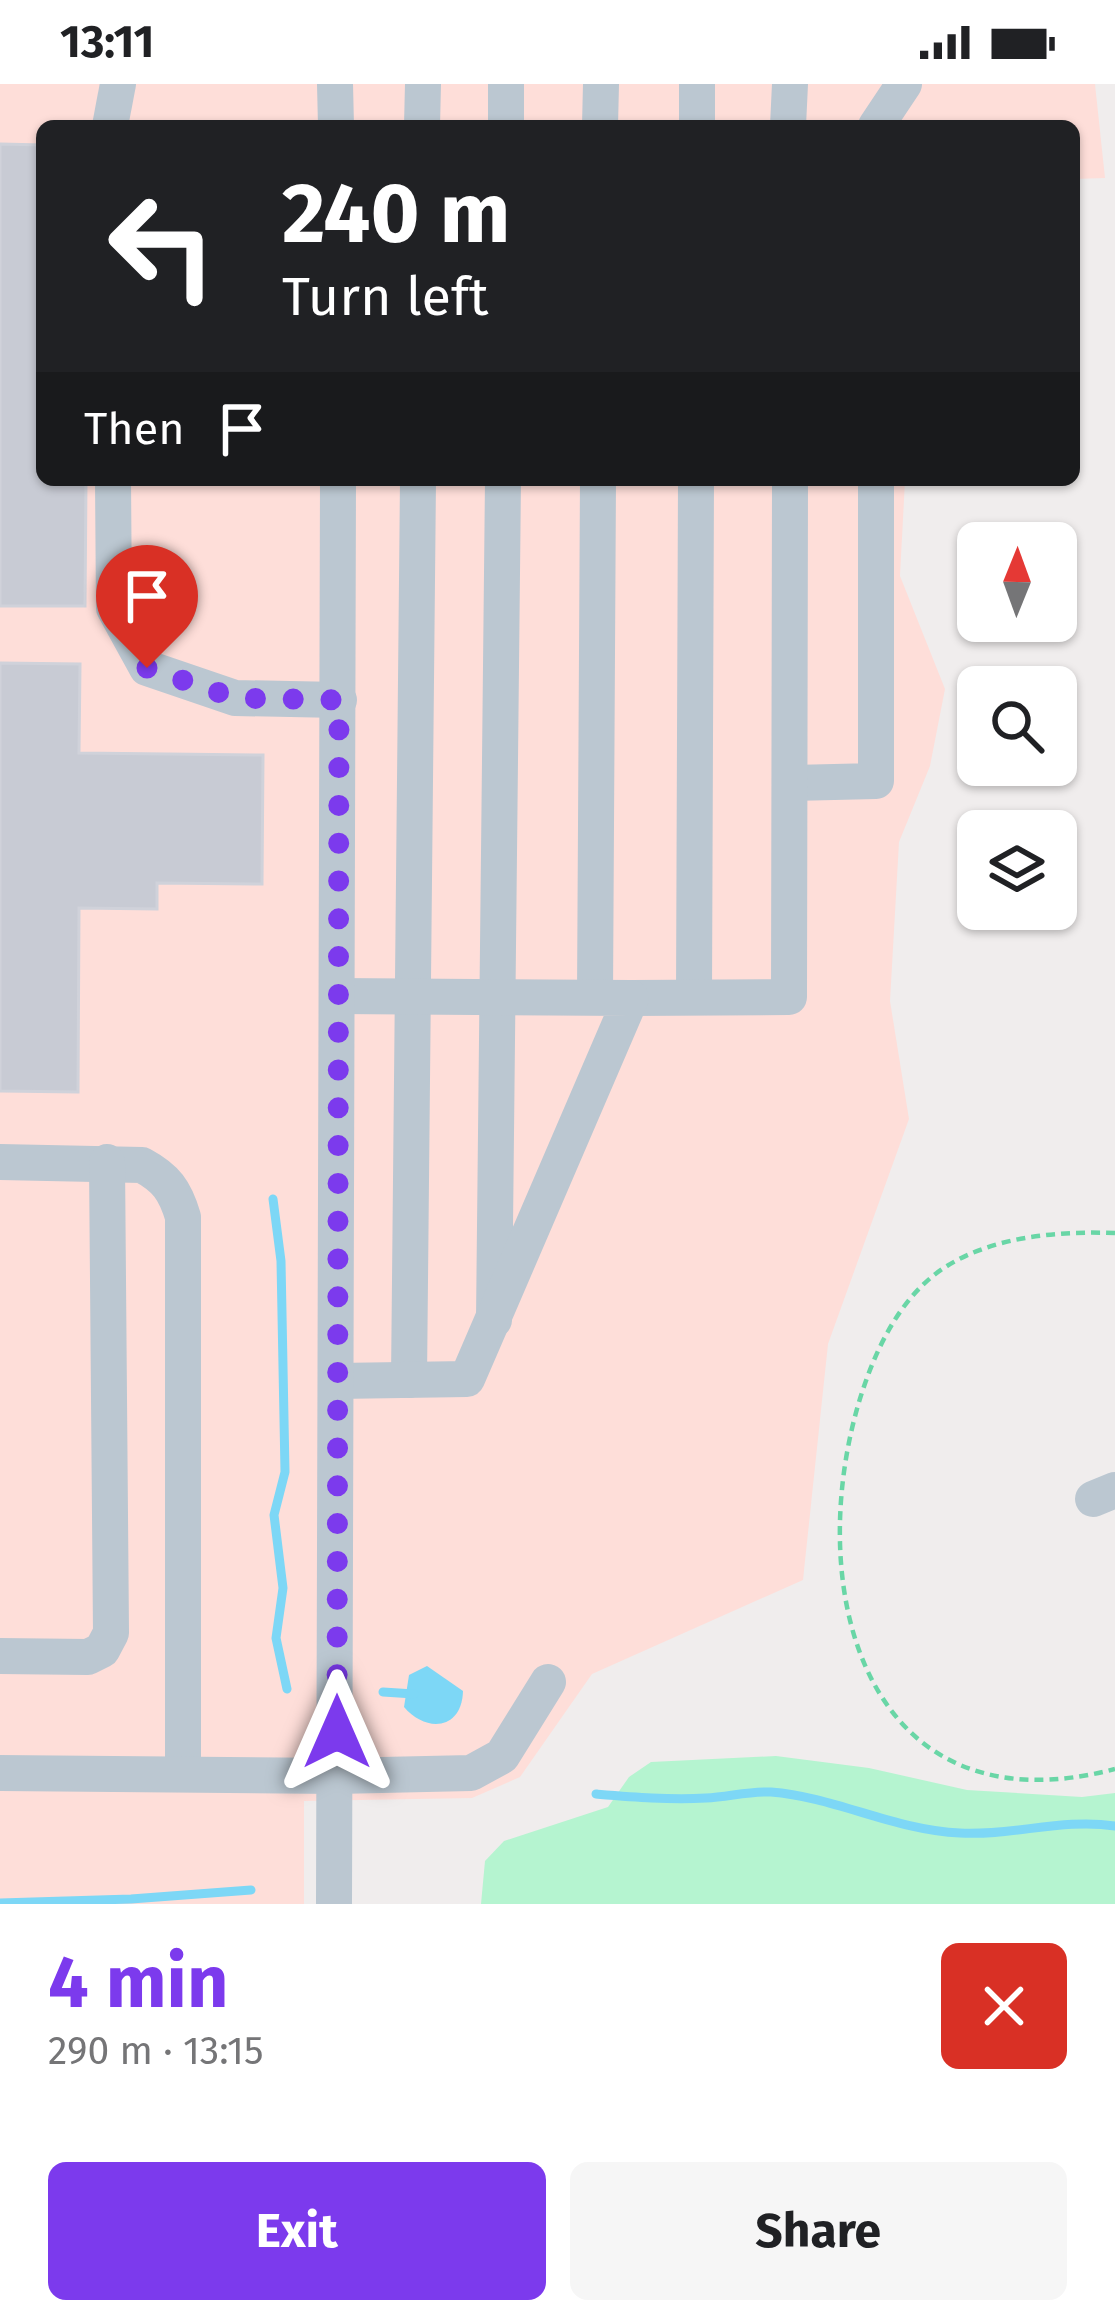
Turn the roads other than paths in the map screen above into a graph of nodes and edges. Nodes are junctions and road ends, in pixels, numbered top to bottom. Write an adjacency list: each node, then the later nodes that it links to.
1 (118, 84): 9 (street)
2 (335, 84): 10 (street)
3 (423, 84): 11 (street)
4 (506, 84): 12 (street)
5 (601, 84): 13 (street)
6 (697, 84): 14 (street)
7 (790, 84): 15 (street)
8 (904, 84): 16 (street)
9 (111, 120)
10 (335, 120)
11 (422, 120)
12 (506, 120)
13 (600, 120)
14 (697, 120)
15 (788, 120)
16 (880, 120)
17 (113, 486): 25 (street)
18 (338, 486): 25 (street)
19 (418, 486): 28 (street)
20 (503, 486): 29 (street)
21 (598, 486): 31 (street)
22 (696, 486): 30 (street)
23 (790, 486): 26 (street)
24 (876, 486): 26 (street)
25 (339, 700): 27 (street)
26 (792, 783): 30 (street)
27 (338, 996): 28 (street); 36 (street)
28 (412, 996): 29 (street); 35 (street)
29 (498, 997): 31 (street); 34 (street)
30 (694, 997): 31 (street)
31 (613, 998): 34 (street)
32 (0, 1162): 33 (street)
33 (107, 1162): 37 (street); 40 (street)
34 (494, 1320): 35 (street)
35 (409, 1380): 36 (street)
36 (337, 1381): 41 (street)
37 (0, 1656)
38 (548, 1682): 41 (street)
39 (0, 1773): 40 (street)
40 (183, 1774): 41 (street)
41 (337, 1776): 42 (street)
42 (334, 1904)

